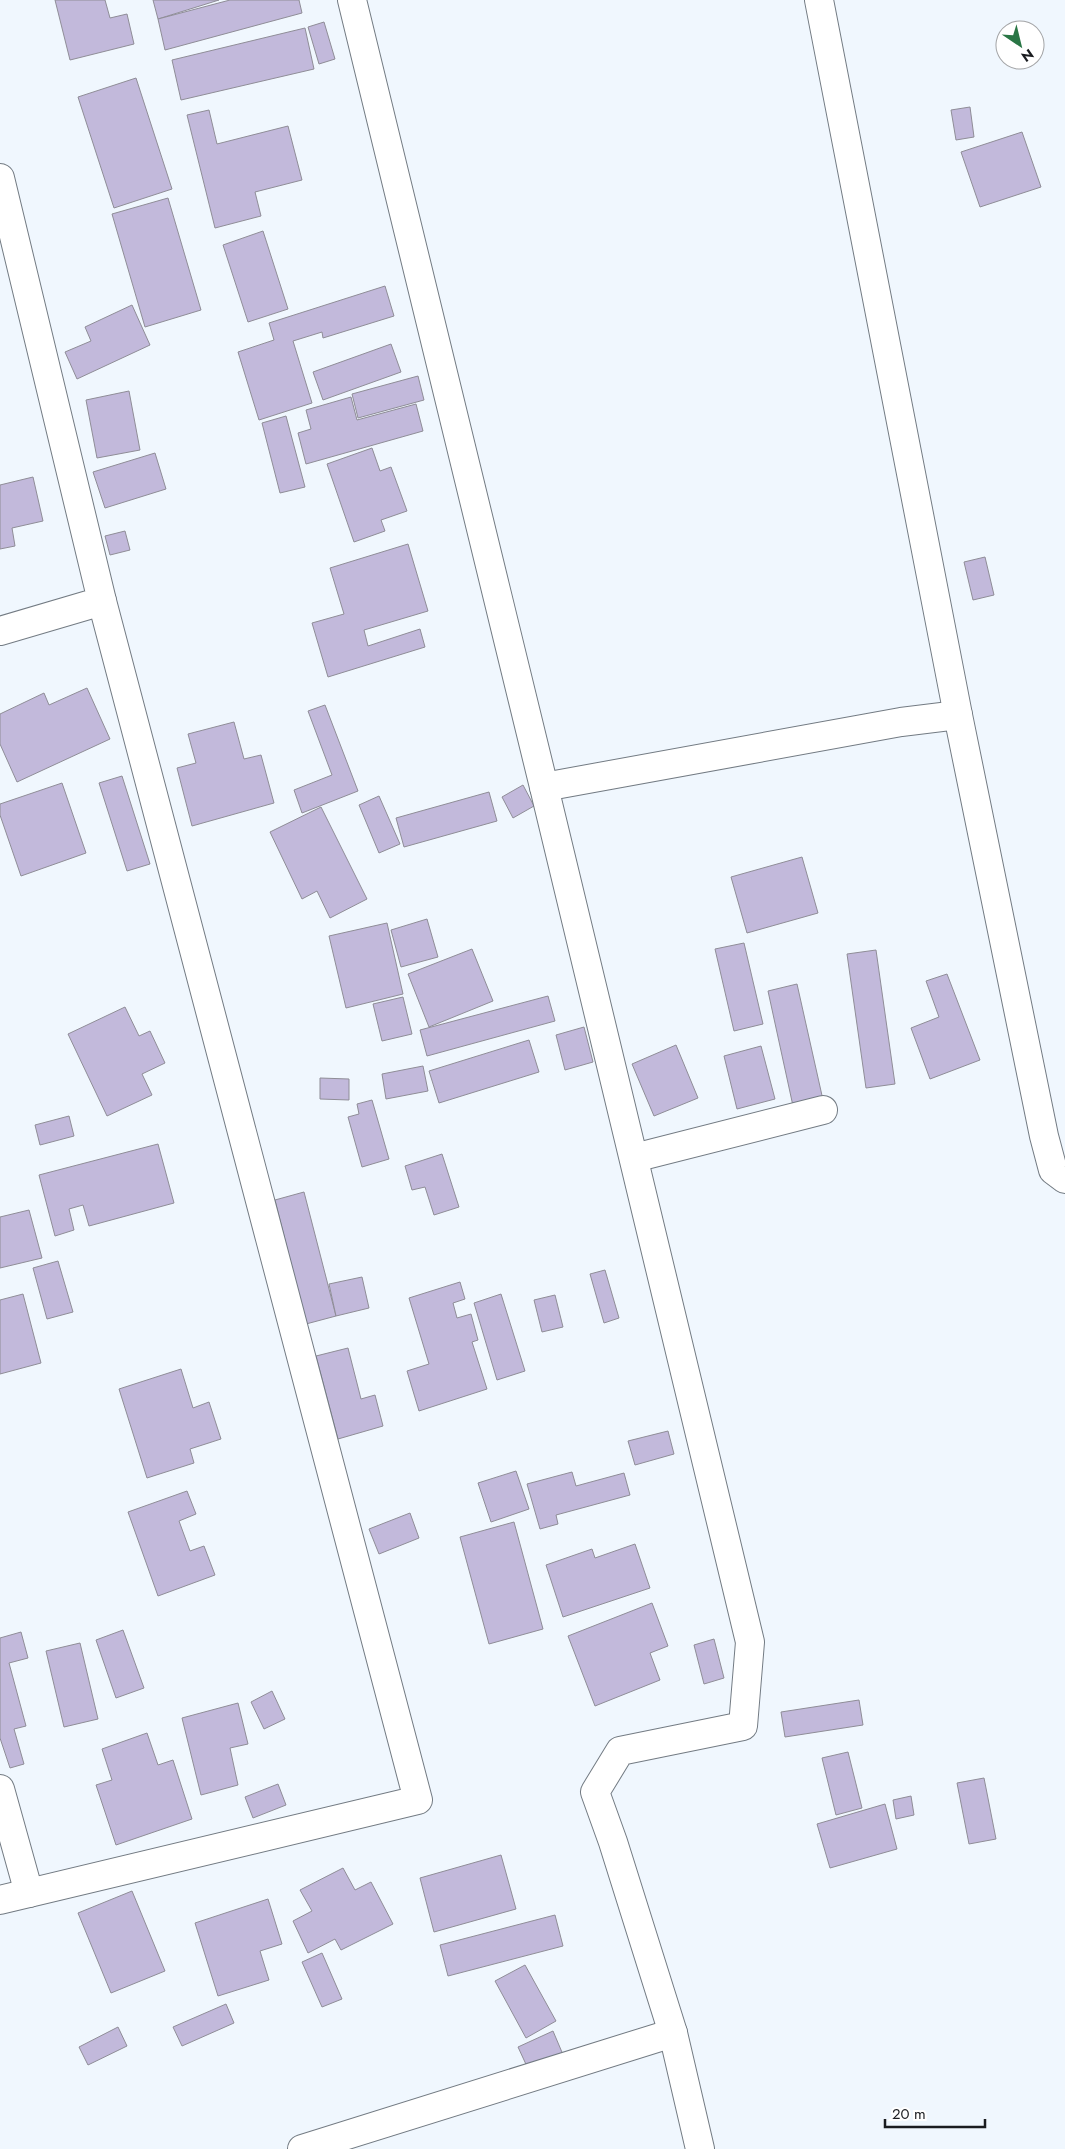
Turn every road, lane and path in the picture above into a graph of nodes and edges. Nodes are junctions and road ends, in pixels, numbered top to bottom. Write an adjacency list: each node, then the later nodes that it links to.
1 (352, 0): 7 (street)
2 (818, 0): 6 (street)
3 (0, 178): 4 (street)
4 (102, 601): 5 (street); 12 (street)
5 (0, 631)
6 (958, 716): 7 (street); 10 (street)
7 (544, 787): 9 (street)
8 (823, 1110): 9 (street)
9 (634, 1158): 14 (street)
10 (1065, 1179)
11 (0, 1790): 12 (street)
12 (29, 1893): 13 (street)
13 (0, 1900)
14 (673, 2033): 15 (street); 16 (street)
15 (302, 2149)
16 (700, 2149)

